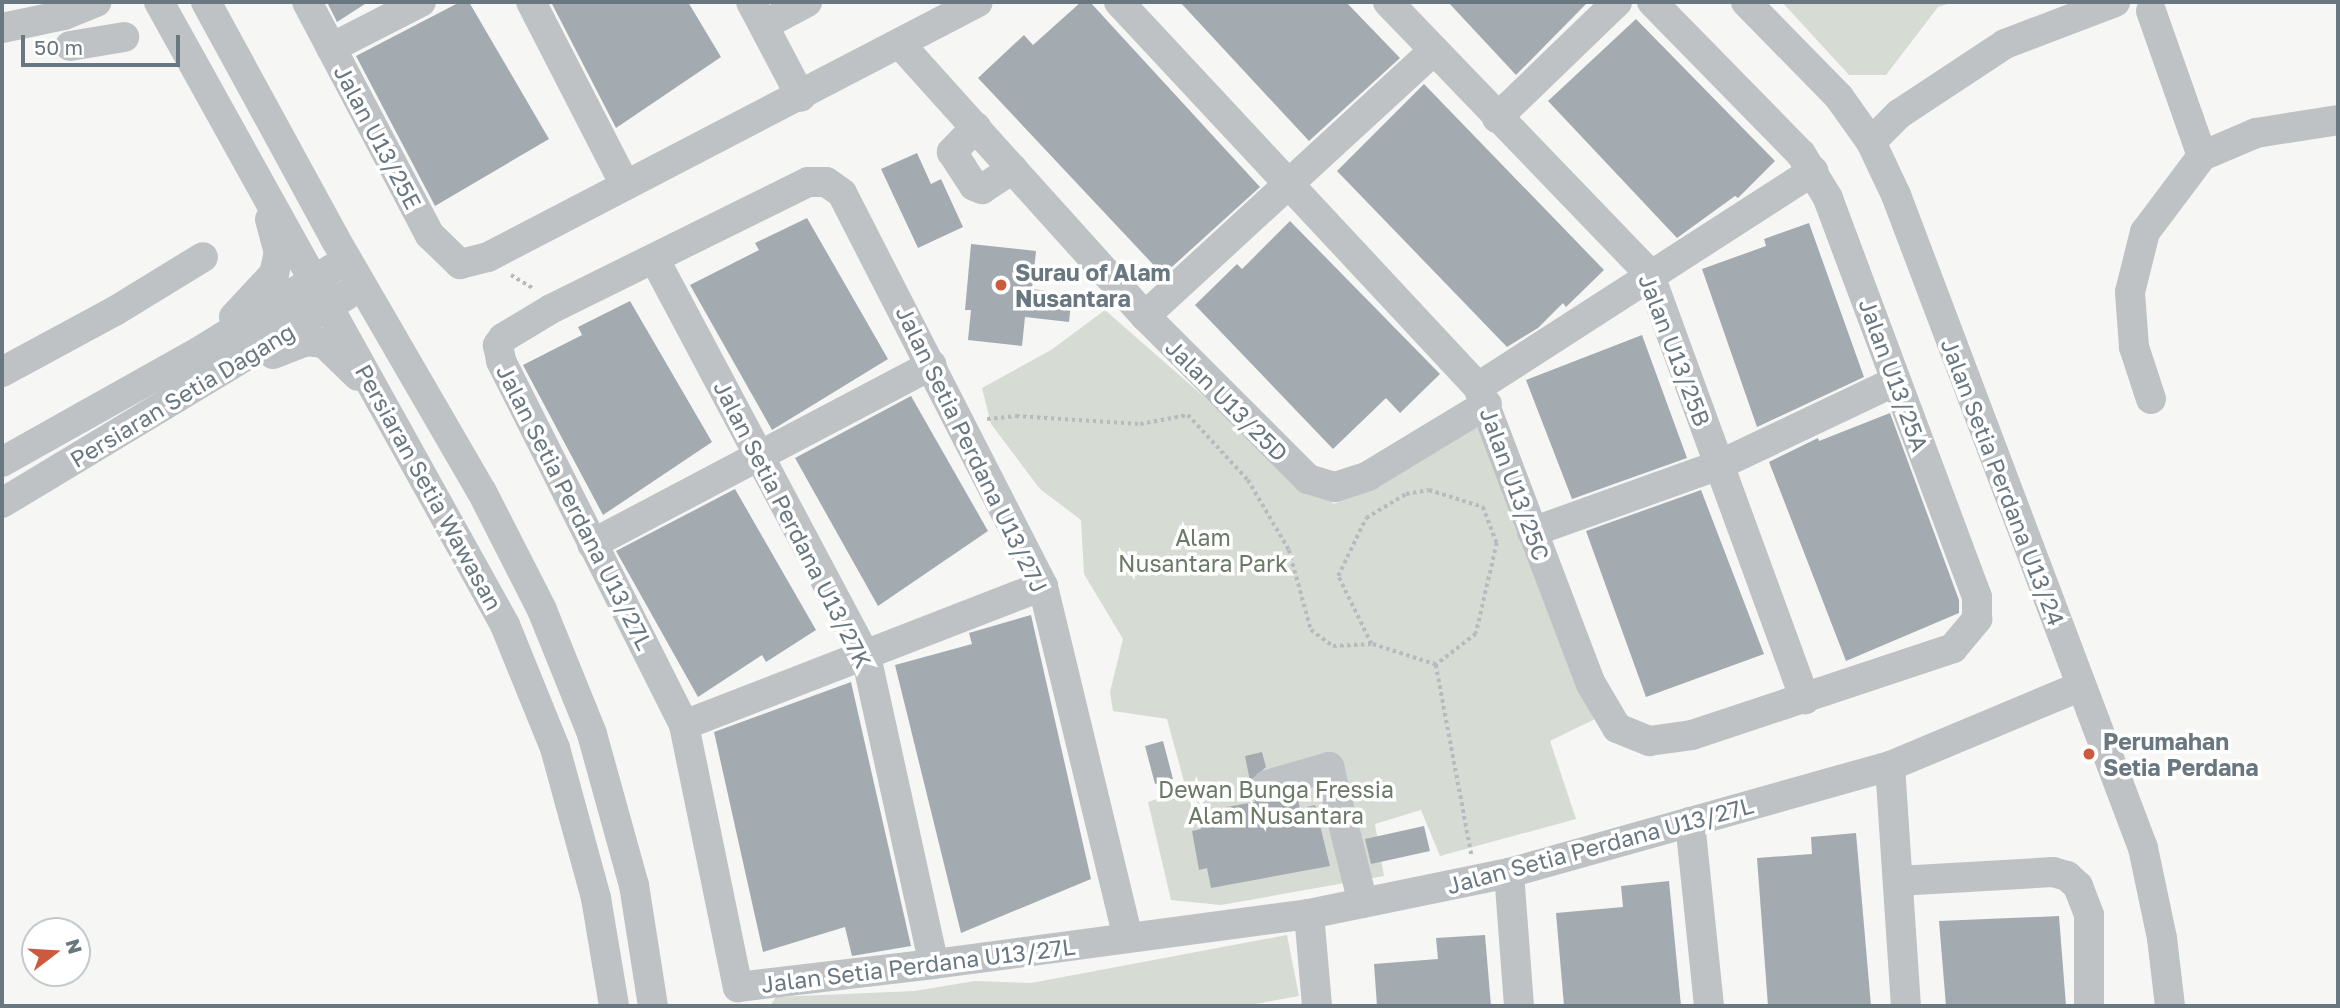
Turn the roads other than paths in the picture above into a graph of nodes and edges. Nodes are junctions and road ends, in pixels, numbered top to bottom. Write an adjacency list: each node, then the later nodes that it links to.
1 (96, 2): 17 (street)
2 (159, 2): 36 (street, Persiaran Setia Wawasan)
3 (206, 2): 39 (street, Persiaran Setia Wawasan)
4 (307, 2): 21 (street, Jalan U13/25E)
5 (421, 2): 21 (street)
6 (531, 2): 35 (street)
7 (807, 2): 16 (street)
8 (978, 2): 19 (street)
9 (1119, 2): 33 (street, Jalan U13/25C)
10 (1388, 2): 22 (street, Jalan U13/25B)
11 (1617, 2): 26 (street)
12 (1652, 2): 32 (street, Jalan U13/25A)
13 (1746, 2): 24 (street, Jalan Setia Perdana U13/24)
14 (2115, 2): 25 (street)
15 (2151, 5): 30 (street)
16 (758, 13): 23 (street)
17 (2, 28)
18 (124, 37): 20 (street)
19 (900, 44): 23 (street); 28 (street, Jalan U13/25D)
20 (70, 46)
21 (331, 48): 35 (street, Jalan U13/25E)
22 (1433, 51): 26 (street, Jalan U13/25B); 33 (street)
23 (801, 97): 35 (street)
24 (1839, 97): 25 (street); 29 (street, Jalan Setia Perdana U13/24)
25 (1899, 114): 29 (street); 37 (street)
26 (1497, 118): 41 (street, Jalan U13/25B)
27 (2338, 120): 30 (street)
28 (976, 127): 31 (street, Jalan U13/25D); 31 (street)
29 (1871, 142): 37 (street, Jalan Setia Perdana U13/24)
30 (2202, 156): 52 (street)
31 (1013, 169): 45 (street, Jalan U13/25D)
32 (1813, 171): 41 (street, Jalan U13/25D); 50 (street, Jalan U13/25A)
33 (1289, 180): 45 (street); 51 (street, Jalan U13/25C)
34 (826, 182): 40 (street, Jalan Setia Perdana U13/27L); 47 (street, Jalan Setia Perdana U13/27J)
35 (625, 185)
36 (262, 192): 42 (street, Persiaran Setia Wawasan); 46 (street)
37 (1896, 195): 62 (street, Jalan Setia Perdana U13/24)
38 (203, 257): 48 (street)
39 (348, 260): 42 (street, Persiaran Setia Dagang); 43 (street, Persiaran Setia Wawasan)
40 (655, 260): 54 (street, Jalan Setia Perdana U13/27K); 59 (street, Jalan Setia Perdana U13/27L)
41 (1649, 273): 51 (street, Jalan U13/25D); 56 (street, Jalan U13/25B)
42 (314, 279): 44 (street, Persiaran Setia Wawasan); 46 (street, Persiaran Setia Dagang)
43 (362, 287): 44 (street, Persiaran Setia Dagang); 76 (street, Persiaran Setia Wawasan)
44 (329, 306): 49 (street, Persiaran Setia Dagang); 53 (street, Persiaran Setia Wawasan)
45 (1145, 316): 51 (street, Jalan U13/25D)
46 (205, 348): 55 (street, Persiaran Setia Dagang)
47 (932, 365): 54 (street); 60 (street, Jalan Setia Perdana U13/27J)
48 (2, 372)
49 (218, 374): 53 (street); 57 (street, Persiaran Setia Dagang)
50 (1896, 382): 56 (street); 63 (street, Jalan U13/25A)
51 (1483, 396): 58 (street, Jalan U13/25C)
52 (2151, 399)
53 (399, 432): 75 (street, Persiaran Setia Wawasan)
54 (761, 453): 59 (street); 61 (street, Jalan Setia Perdana U13/27K)
55 (2, 462)
56 (1718, 465): 58 (street); 63 (street, Jalan U13/25B)
57 (2, 503)
58 (1532, 532): 63 (street, Jalan U13/25C)
59 (592, 544): 64 (street, Jalan Setia Perdana U13/27L)
60 (1043, 586): 61 (street); 72 (street, Jalan Setia Perdana U13/27J)
61 (866, 656): 64 (street); 73 (street, Jalan Setia Perdana U13/27K)
62 (2081, 686): 65 (street, Jalan Setia Perdana U13/27L); 82 (street, Jalan Setia Perdana U13/24)
63 (1805, 699)
64 (684, 725): 74 (street, Jalan Setia Perdana U13/27L)
65 (1890, 766): 67 (street, Jalan Setia Perdana U13/27L); 69 (street)
66 (1267, 785): 70 (street)
67 (1690, 822): 68 (street, Jalan Setia Perdana U13/27L); 79 (street)
68 (1508, 873): 70 (street, Jalan Setia Perdana U13/27L); 78 (street)
69 (1898, 881): 80 (street); 81 (street)
70 (1363, 903): 71 (street, Jalan Setia Perdana U13/27L)
71 (1308, 914): 72 (street, Jalan Setia Perdana U13/27L); 77 (street)
72 (1128, 938): 73 (street, Jalan Setia Perdana U13/27L)
73 (934, 964): 74 (street, Jalan Setia Perdana U13/27L)
74 (738, 997)
75 (614, 1006)
76 (653, 1006)
77 (1317, 1006)
78 (1519, 1006)
79 (1709, 1006)
80 (1906, 1006)
81 (2089, 1006)
82 (2171, 1006)

